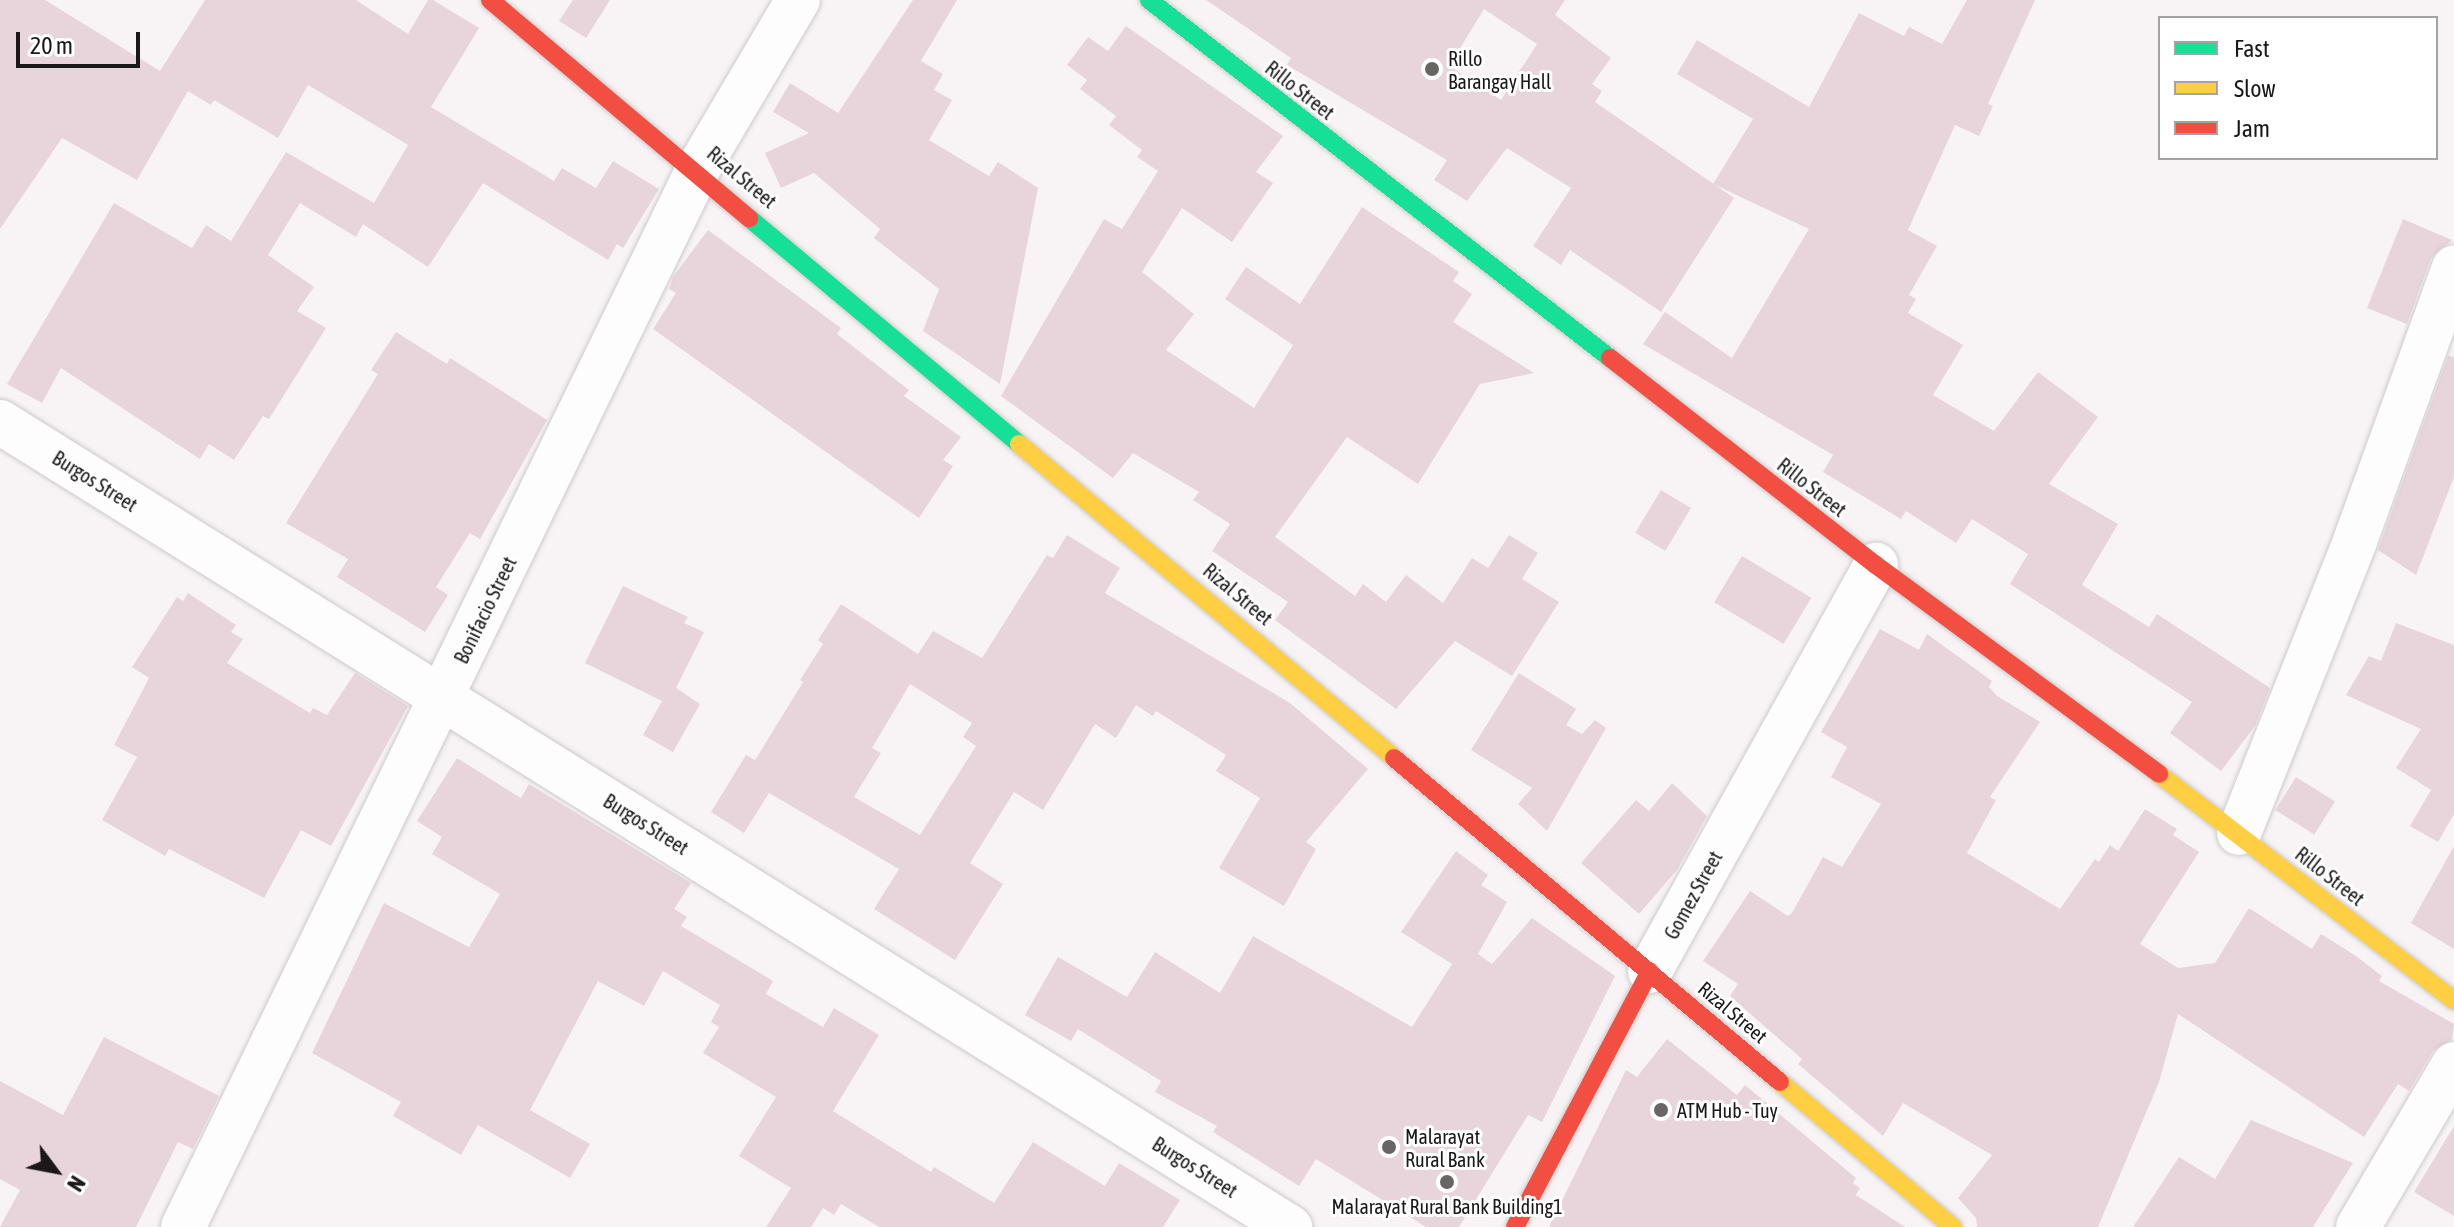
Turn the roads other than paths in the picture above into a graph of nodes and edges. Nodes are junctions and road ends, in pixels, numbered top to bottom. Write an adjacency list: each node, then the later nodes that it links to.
1 (490, 0): 4 (street, Rizal Street)
2 (798, 0): 4 (street, Bonifacio Street)
3 (1149, 0): 7 (street, Rillo Street)
4 (698, 169): 8 (street, Bonifacio Street); 10 (street, Rizal Street)
5 (2454, 267): 9 (street)
6 (0, 422): 8 (street, Burgos Street)
7 (1876, 565): 9 (street, Rillo Street); 10 (street, Gomez Street)
8 (443, 697): 13 (street, Bonifacio Street); 14 (street, Burgos Street)
9 (2239, 833): 11 (street, Rillo Street)
10 (1650, 971): 15 (street, Gomez Street); 16 (street, Rizal Street)
11 (2454, 1000)
12 (2454, 1064): 17 (street)
13 (183, 1227)
14 (1290, 1227)
15 (1515, 1227)
16 (1953, 1227)
17 (2358, 1227)

